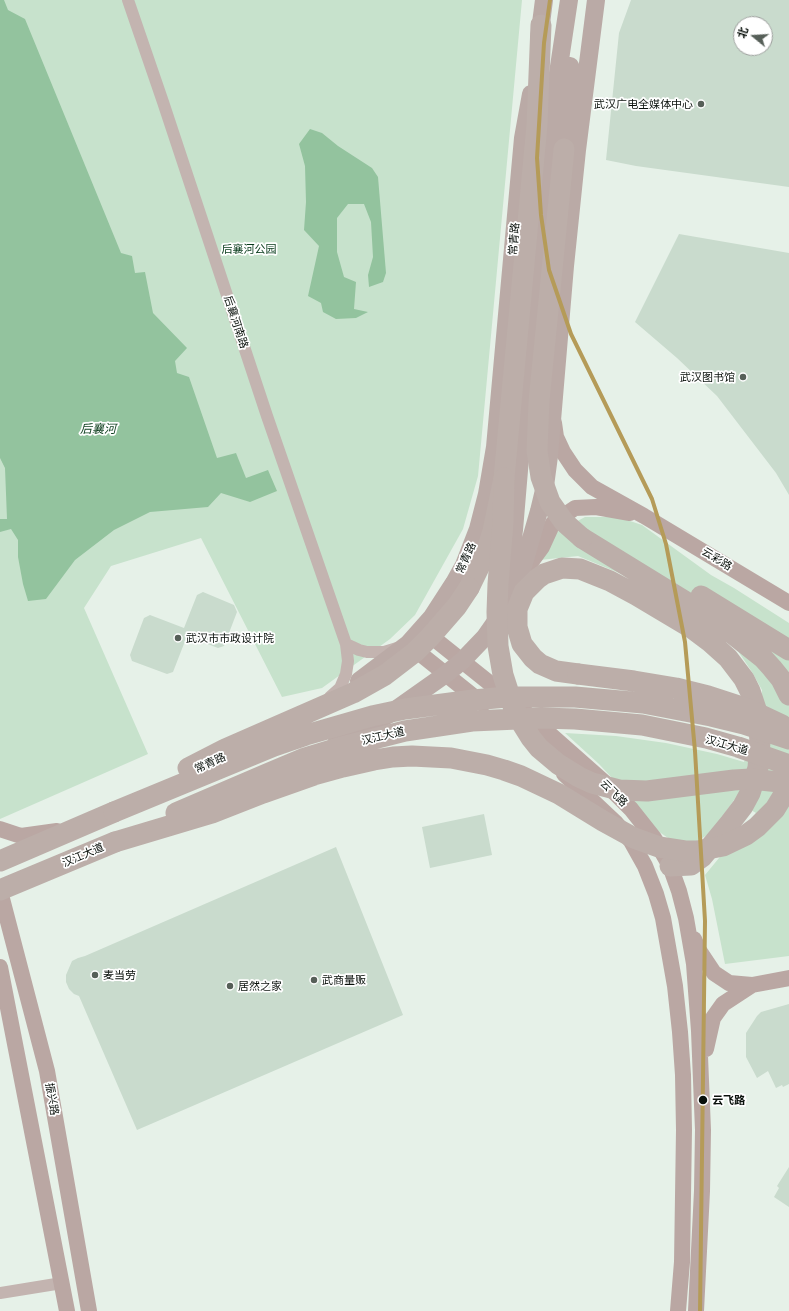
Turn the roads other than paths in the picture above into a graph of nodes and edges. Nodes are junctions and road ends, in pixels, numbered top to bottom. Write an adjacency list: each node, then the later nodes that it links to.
1 (128, 0): 18 (street, 后襄河南路)
2 (544, 0): 7 (main road, 常青路)
3 (569, 0): 16 (main road)
4 (574, 0): 8 (main road)
5 (585, 0): 8 (main road)
6 (596, 0): 9 (main road)
7 (541, 25): 11 (highway); 17 (main road, 常青路)
8 (566, 120): 9 (main road)
9 (570, 150): 10 (main road); 13 (highway, bridge)
10 (552, 416): 12 (street, 云彩路); 14 (main road)
11 (504, 478): 28 (highway, bridge); 29 (highway, bridge)
12 (644, 516): 14 (street); 15 (street, 云彩路)
13 (582, 538): 20 (highway); 23 (highway)
14 (520, 577): 16 (main road)
15 (789, 603)
16 (499, 618): 21 (main road)
17 (422, 629): 19 (main road, 常青路); 21 (street, 云飞路)
18 (346, 644): 19 (street); 24 (street, 后襄河南路)
19 (408, 644): 22 (street, 云飞路); 24 (main road, 常青路)
20 (789, 650)
21 (462, 661): 22 (main road); 35 (street, 云飞路)
22 (446, 674): 36 (main road); 46 (street, 云飞路)
23 (789, 695)
24 (300, 720): 31 (main road, 常青路)
25 (789, 729): 35 (highway, bridge)
26 (789, 739): 29 (highway, 汉江大道, bridge)
27 (789, 765): 32 (highway, 汉江大道, bridge)
28 (789, 784): 32 (highway, bridge)
29 (114, 812): 34 (highway, 汉江大道)
30 (0, 829): 31 (street)
31 (57, 831): 33 (main road, 常青路)
32 (115, 842): 36 (highway, 汉江大道)
33 (0, 856)
34 (0, 861)
35 (670, 866): 37 (street, 云飞路)
36 (0, 893): 45 (street, 振兴路)
37 (686, 918): 40 (street); 41 (street, 云飞路)
38 (0, 967): 42 (street)
39 (789, 978): 40 (street)
40 (752, 985): 41 (street)
41 (702, 1074): 47 (street, 云飞路)
42 (62, 1283): 43 (street); 44 (street)
43 (0, 1293)
44 (67, 1311)
45 (89, 1311)
46 (678, 1311)
47 (696, 1311)

